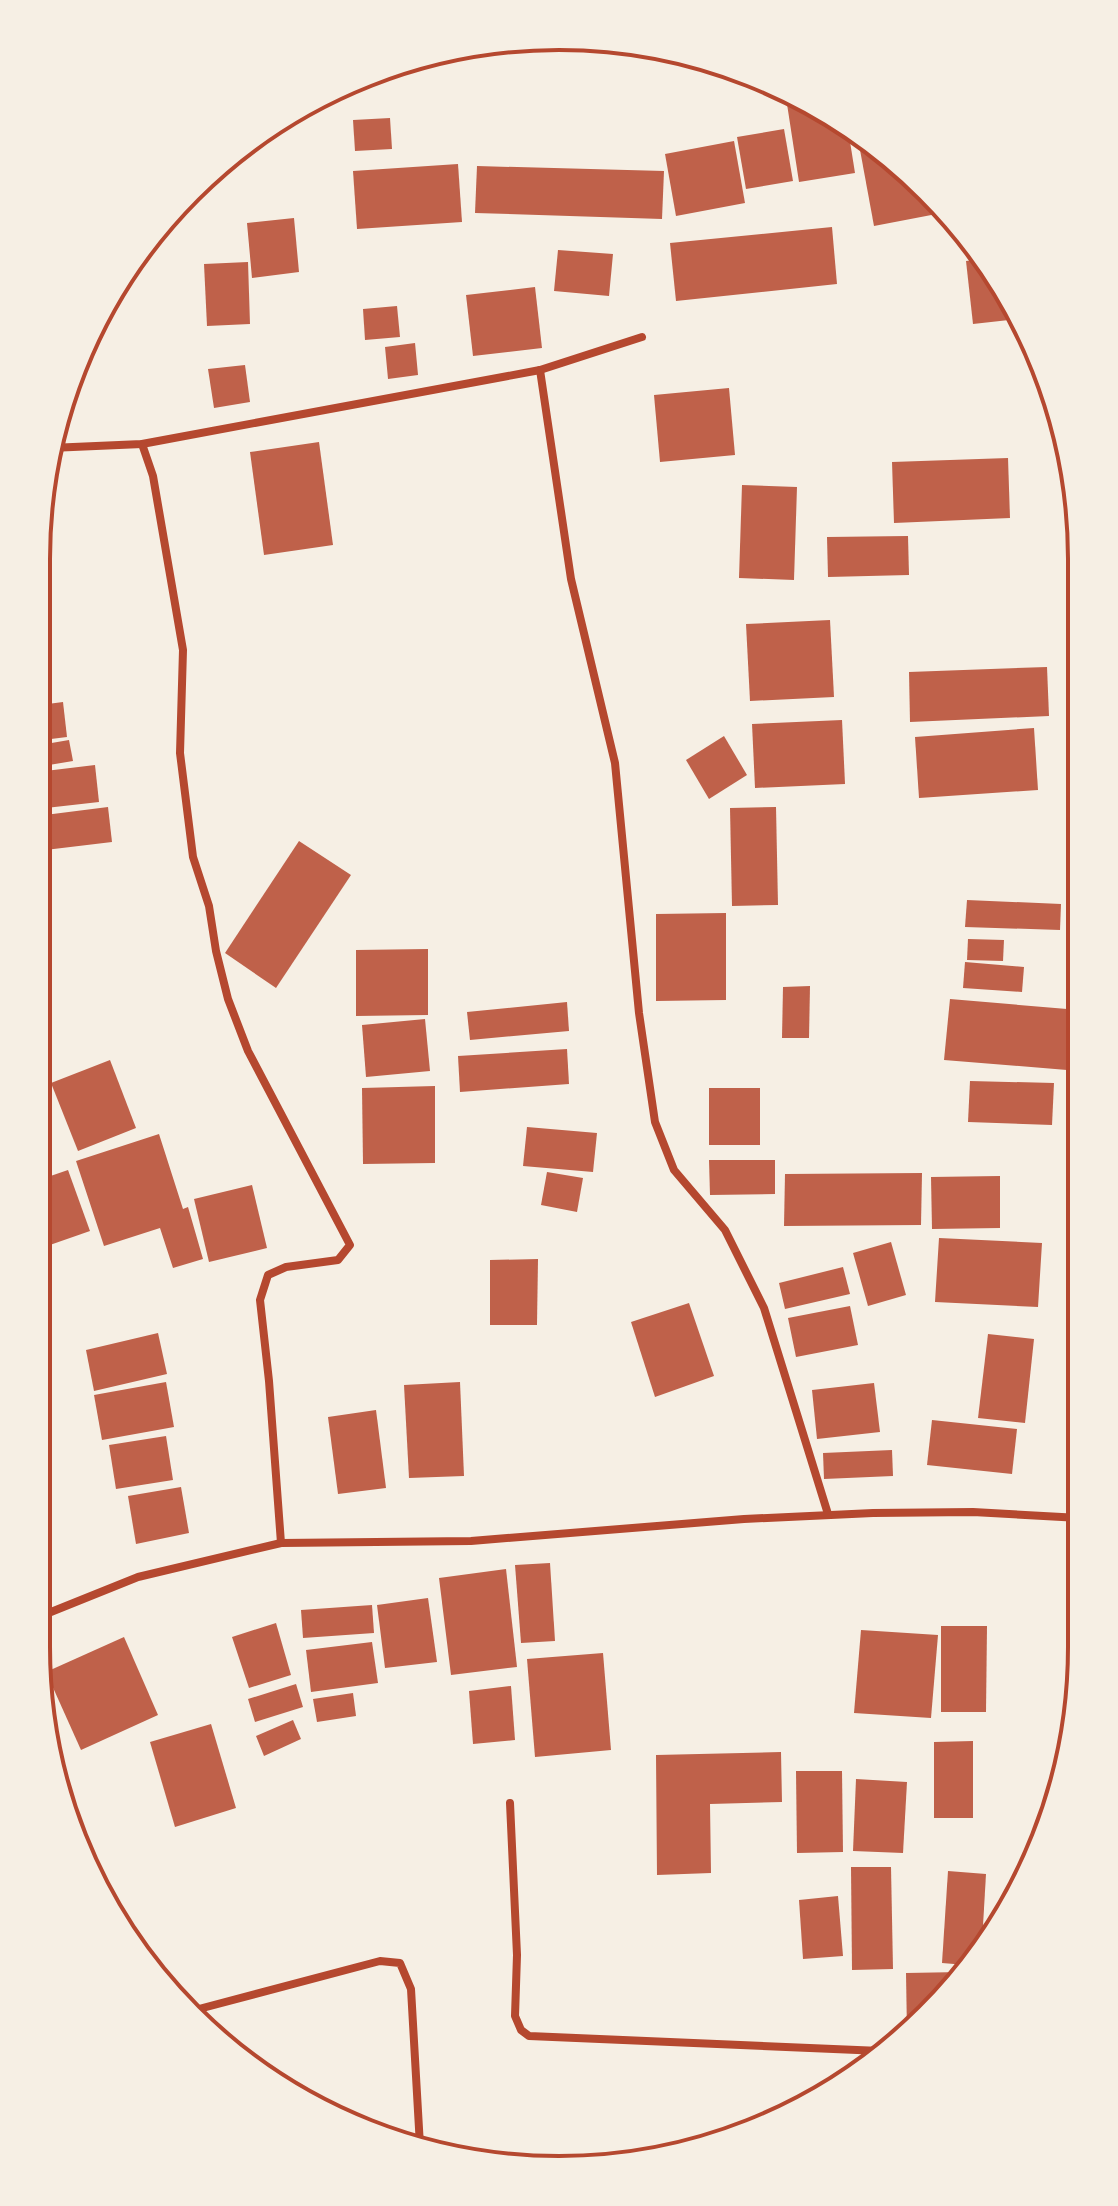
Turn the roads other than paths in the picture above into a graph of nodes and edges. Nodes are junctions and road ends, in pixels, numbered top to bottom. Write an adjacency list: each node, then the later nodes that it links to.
1 (642, 337): 2 (street)
2 (540, 370): 3 (street); 5 (street)
3 (142, 444): 4 (street); 7 (street)
4 (63, 447)
5 (828, 1514): 6 (street); 7 (street)
6 (1068, 1517)
7 (281, 1543): 8 (street)
8 (50, 1612)
9 (510, 1803): 11 (street)
10 (201, 2009): 12 (street)
11 (870, 2051)
12 (419, 2137)

